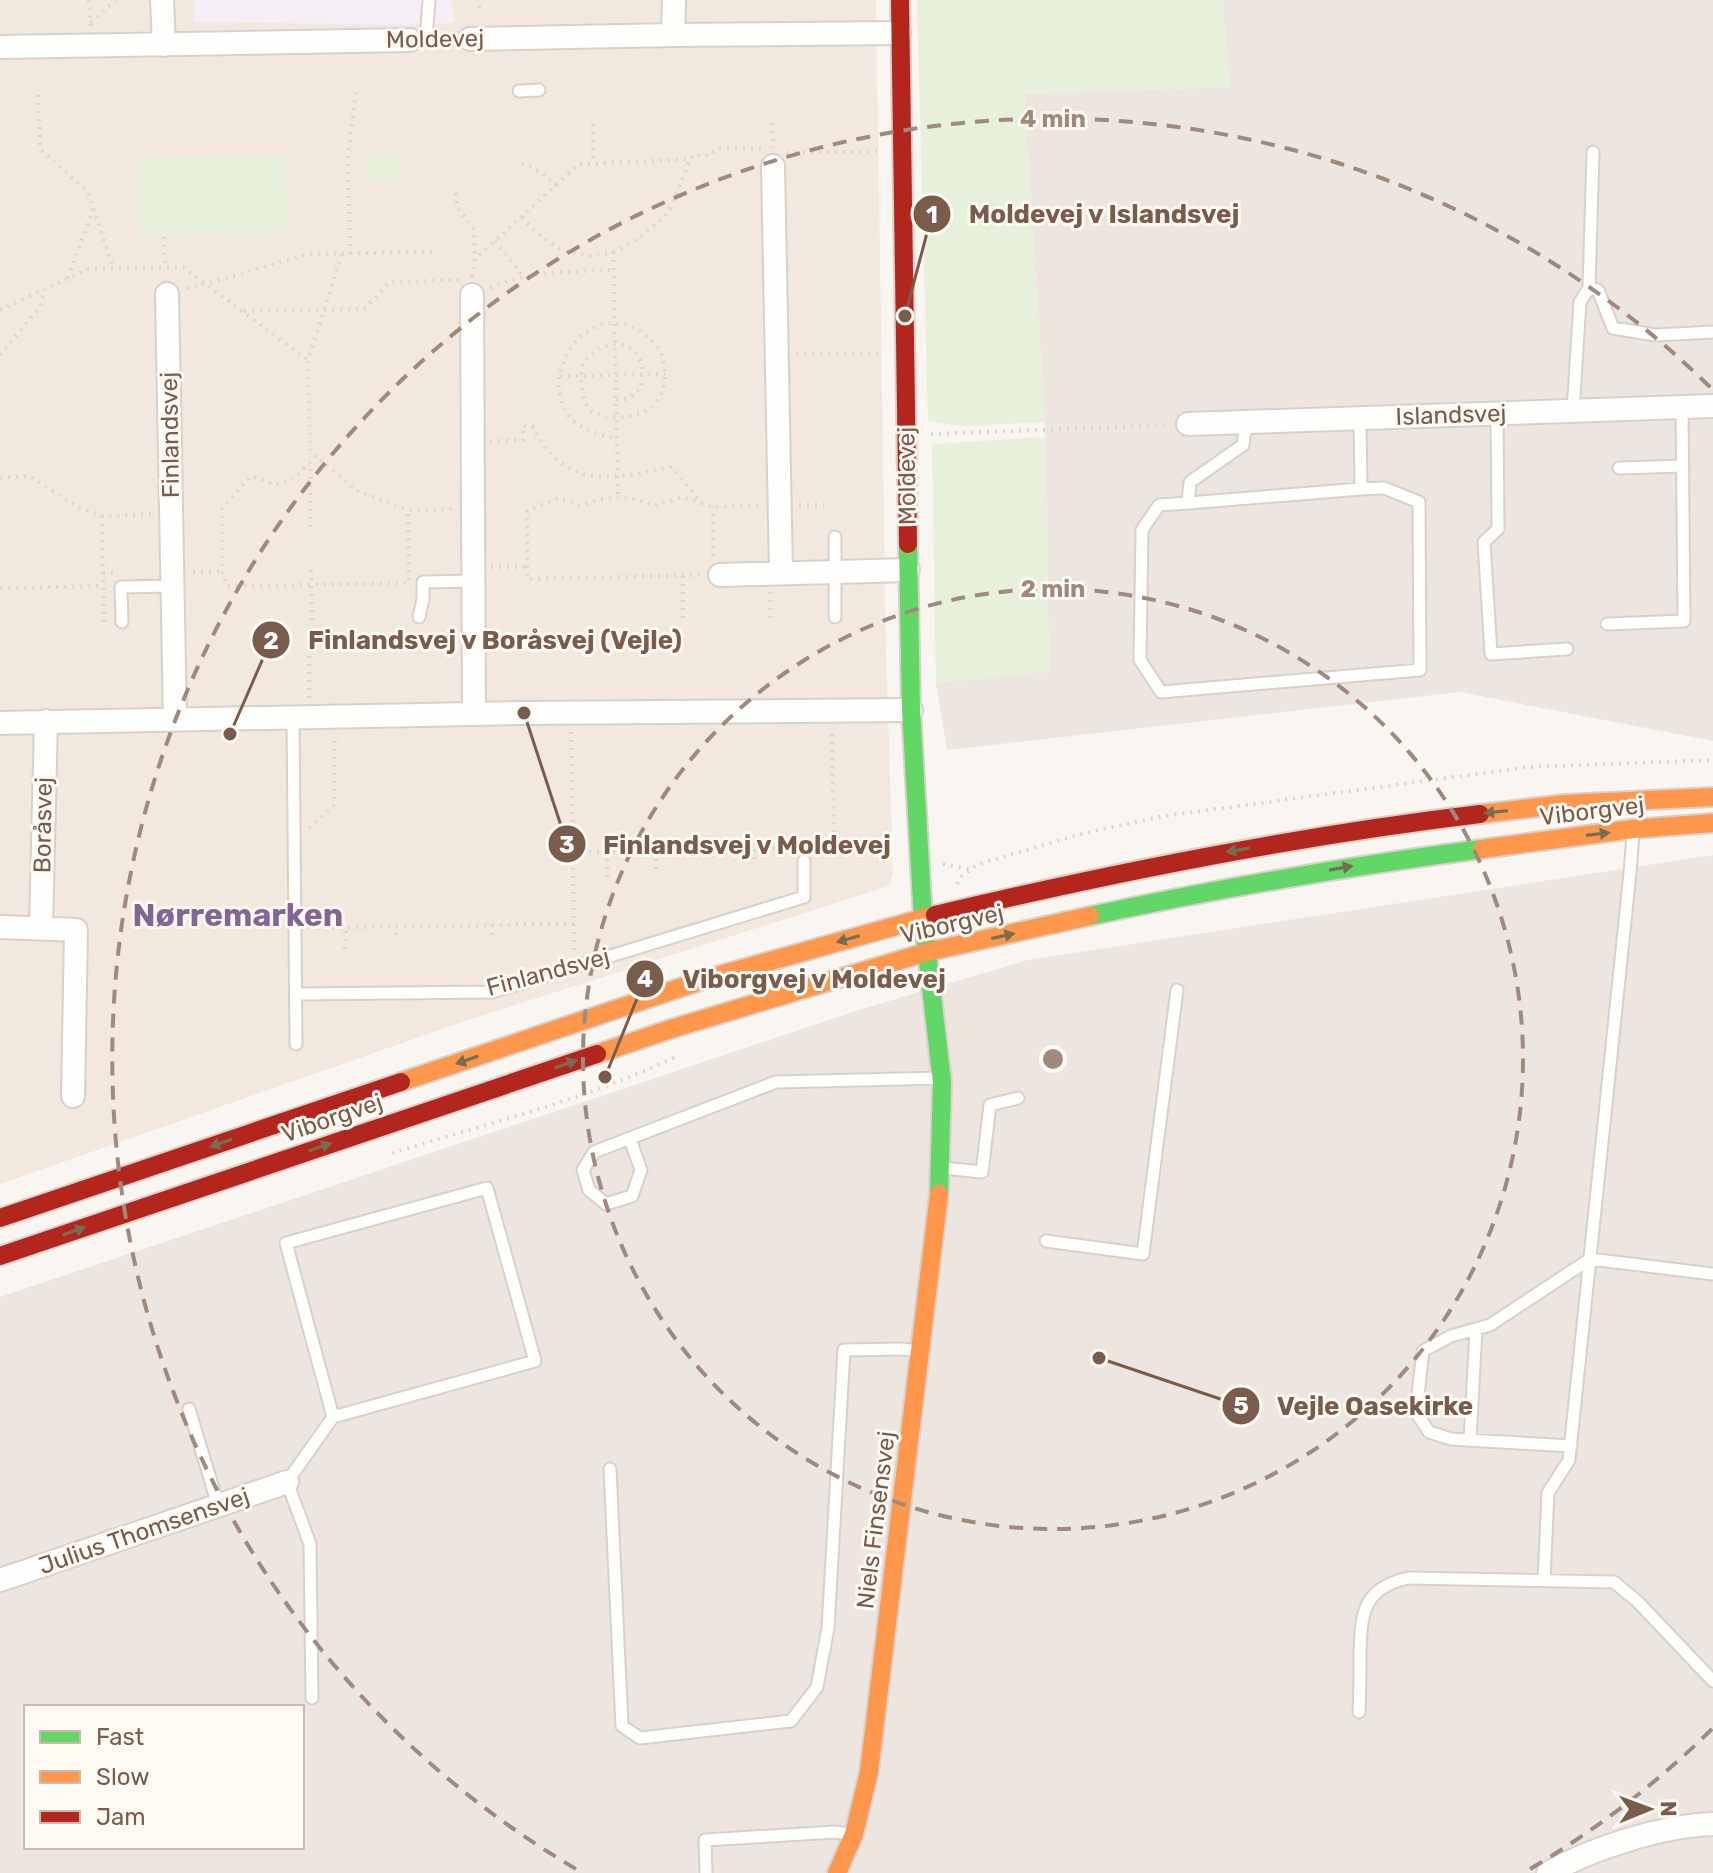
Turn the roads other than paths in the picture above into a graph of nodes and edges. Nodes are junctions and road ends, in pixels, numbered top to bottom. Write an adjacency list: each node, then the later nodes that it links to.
1 (162, 0): 9 (street)
2 (429, 0): 8 (lane)
3 (674, 0): 6 (street)
4 (900, 0): 5 (street, Moldevej)
5 (899, 33): 6 (street, Moldevej); 31 (street, Moldevej)
6 (673, 35): 7 (street, Moldevej)
7 (470, 39): 8 (lane, Moldevej)
8 (418, 40): 9 (street, Moldevej)
9 (164, 45): 10 (street, Moldevej)
10 (0, 47)
11 (539, 90): 12 (lane)
12 (519, 91)
13 (1593, 152): 15 (lane)
14 (778, 157): 33 (street)
15 (1589, 288): 18 (lane); 21 (lane)
16 (167, 294): 36 (street, Finlandsvej)
17 (472, 295): 35 (street)
18 (1713, 332)
19 (1713, 406): 20 (street, Islandsvej)
20 (1682, 407): 21 (street, Islandsvej); 26 (lane)
21 (1573, 411): 22 (street, Islandsvej)
22 (1497, 413): 23 (street, Islandsvej); 41 (lane)
23 (1360, 419): 24 (street, Islandsvej); 28 (lane)
24 (1246, 422): 25 (street, Islandsvej); 29 (lane)
25 (1188, 424)
26 (1683, 466): 27 (lane); 40 (lane)
27 (1619, 468)
28 (1361, 489): 29 (lane); 29 (lane)
29 (1188, 503)
30 (835, 537): 32 (lane)
31 (908, 570): 32 (street); 42 (street, Moldevej)
32 (834, 572): 33 (street); 38 (lane)
33 (781, 573): 34 (street)
34 (716, 575)
35 (473, 581): 37 (lane); 43 (street)
36 (174, 586): 39 (lane); 45 (street, Finlandsvej)
37 (419, 617)
38 (835, 617)
39 (122, 622)
40 (1607, 624)
41 (1567, 649)
42 (911, 710): 43 (street); 52 (street, Moldevej)
43 (474, 714): 44 (street)
44 (301, 718): 45 (street); 57 (lane)
45 (175, 720): 46 (street)
46 (46, 721): 47 (street); 54 (street, Boråsvej)
47 (0, 723)
48 (1713, 797): 52 (street, Viborgvej, one-way to 52)
49 (1713, 823): 50 (street, Viborgvej)
50 (1633, 829): 55 (street, Viborgvej, one-way to 50); 67 (lane)
51 (804, 861): 57 (lane, Finlandsvej)
52 (923, 918): 55 (street, Niels Finsensvej); 64 (street, Viborgvej, one-way to 64)
53 (0, 927): 54 (street)
54 (41, 928): 60 (street)
55 (927, 952): 59 (street, Niels Finsensvej); 66 (street, Viborgvej, one-way to 55)
56 (1177, 990): 65 (lane)
57 (296, 994): 58 (lane)
58 (296, 1044)
59 (941, 1078): 62 (lane); 63 (street, Niels Finsensvej)
60 (73, 1096)
61 (1018, 1098): 63 (lane)
62 (630, 1139): 62 (lane)
63 (940, 1168): 70 (street, Niels Finsensvej)
64 (0, 1218)
65 (1046, 1241)
66 (0, 1256)
67 (1590, 1259): 68 (lane); 69 (lane); 74 (lane)
68 (1713, 1274)
69 (1476, 1329): 73 (lane); 73 (lane)
70 (921, 1351): 75 (lane); 84 (street, Niels Finsensvej)
71 (189, 1409): 77 (lane)
72 (333, 1417): 72 (lane); 76 (lane)
73 (1470, 1440): 74 (lane)
74 (1571, 1446): 79 (lane)
75 (610, 1469)
76 (287, 1482): 77 (street, Julius Thomsensvej); 81 (lane)
77 (218, 1505): 78 (street, Julius Thomsensvej)
78 (0, 1580)
79 (1544, 1580): 80 (lane); 82 (lane)
80 (1713, 1681)
81 (312, 1698)
82 (1359, 1712)
83 (1713, 1824): 87 (street)
84 (854, 1834): 85 (lane); 86 (street, Niels Finsensvej)
85 (706, 1873)
86 (837, 1873)
87 (1548, 1873)

